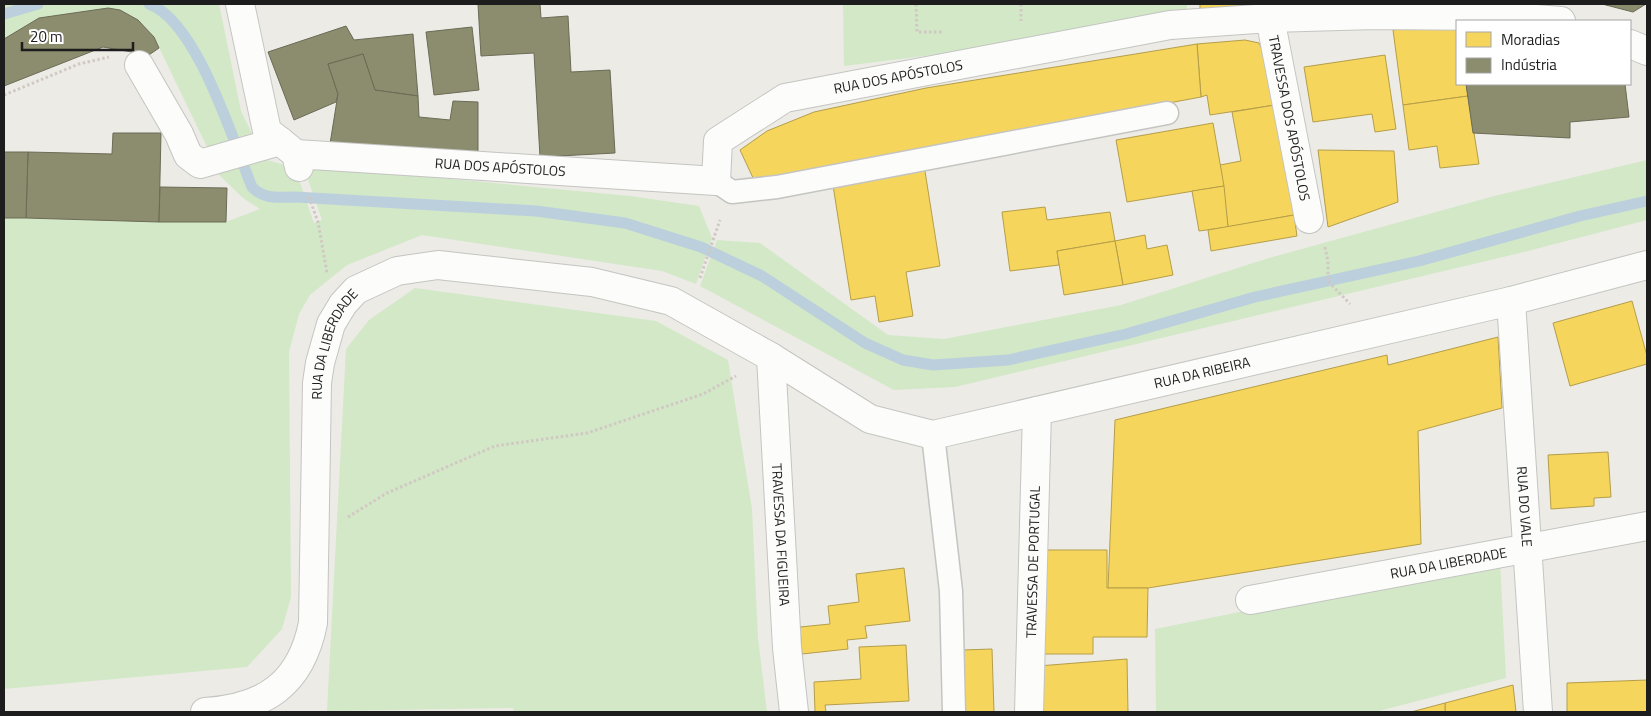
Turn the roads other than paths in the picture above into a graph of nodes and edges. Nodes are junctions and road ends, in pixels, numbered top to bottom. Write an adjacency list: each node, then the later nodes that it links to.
1 (240, 4): 8 (street)
2 (1270, 18): 3 (street, RUA DOS APÓSTOLOS); 9 (street, RUA DOS APÓSTOLOS); 10 (street, TRAVESSA DOS APÓSTOLOS)
3 (1548, 20)
4 (1631, 44): 5 (street)
5 (1647, 52)
6 (139, 66): 8 (street, RUA DOS APÓSTOLOS)
7 (1167, 113): 9 (lane)
8 (283, 152): 9 (street, RUA DOS APÓSTOLOS)
9 (716, 181)
10 (1309, 219)
11 (1647, 265): 12 (street, RUA DA RIBEIRA)
12 (1511, 301): 14 (street, RUA DA RIBEIRA); 17 (street, RUA DO VALE)
13 (771, 357): 15 (street, RUA DA RIBEIRA); 19 (street, RUA DA LIBERDADE); 20 (street, TRAVESSA DA FIGUEIRA)
14 (1036, 411): 15 (street, RUA DA RIBEIRA); 22 (street, TRAVESSA DE PORTUGAL)
15 (933, 435): 21 (lane)
16 (1647, 526): 17 (street, RUA DA LIBERDADE)
17 (1526, 549): 18 (street, RUA DA LIBERDADE); 23 (street, RUA DO VALE)
18 (1250, 600)
19 (205, 712)
20 (794, 712)
21 (954, 712)
22 (1029, 712)
23 (1538, 712)

